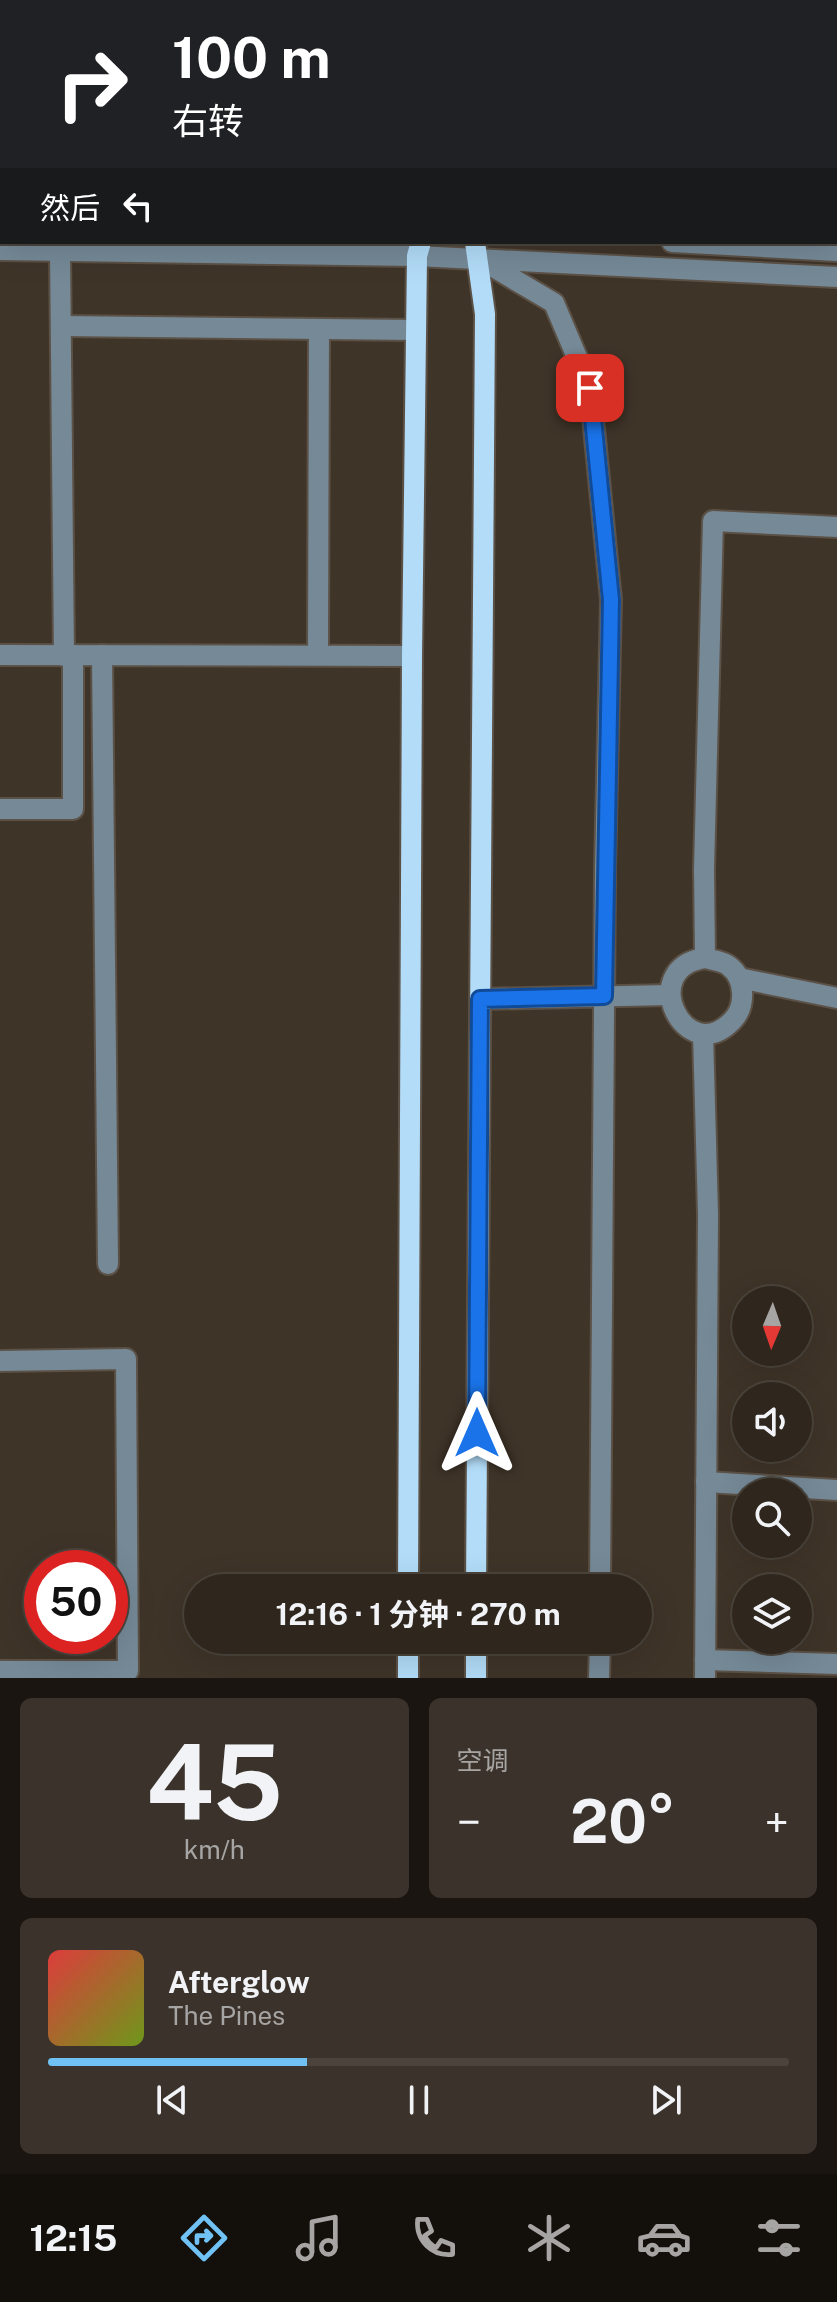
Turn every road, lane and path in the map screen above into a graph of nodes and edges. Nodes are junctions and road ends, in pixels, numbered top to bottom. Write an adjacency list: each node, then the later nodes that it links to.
1 (709, 244): 6 (street)
2 (419, 249): 4 (street); 5 (street); 10 (main road)
3 (0, 250): 5 (street)
4 (477, 250): 7 (street); 21 (street); 23 (main road)
5 (60, 251): 8 (street)
6 (837, 251)
7 (837, 277)
8 (61, 326): 9 (street); 15 (street)
9 (319, 329): 10 (street); 14 (street)
10 (416, 330): 16 (main road)
11 (837, 527): 18 (street)
12 (0, 655): 15 (street)
13 (102, 655): 14 (street); 15 (street); 25 (street)
14 (318, 655): 16 (street)
15 (68, 656): 17 (street)
16 (412, 656): 29 (main road)
17 (0, 809)
18 (705, 958): 19 (street); 20 (street)
19 (739, 978): 22 (street); 24 (street)
20 (669, 995): 21 (street); 24 (street)
21 (604, 996): 23 (street); 31 (street)
22 (837, 998)
23 (480, 999): 30 (main road)
24 (703, 1034): 27 (street)
25 (108, 1264)
26 (0, 1361): 37 (street)
27 (706, 1482): 28 (street); 36 (street)
28 (837, 1490)
29 (408, 1574)
30 (476, 1574)
31 (600, 1574)
32 (408, 1654): 38 (main road)
33 (476, 1654): 39 (main road)
34 (600, 1654): 40 (street)
35 (837, 1664): 36 (street)
36 (705, 1669)
37 (0, 1671)
38 (408, 1678)
39 (476, 1678)
40 (599, 1678)

